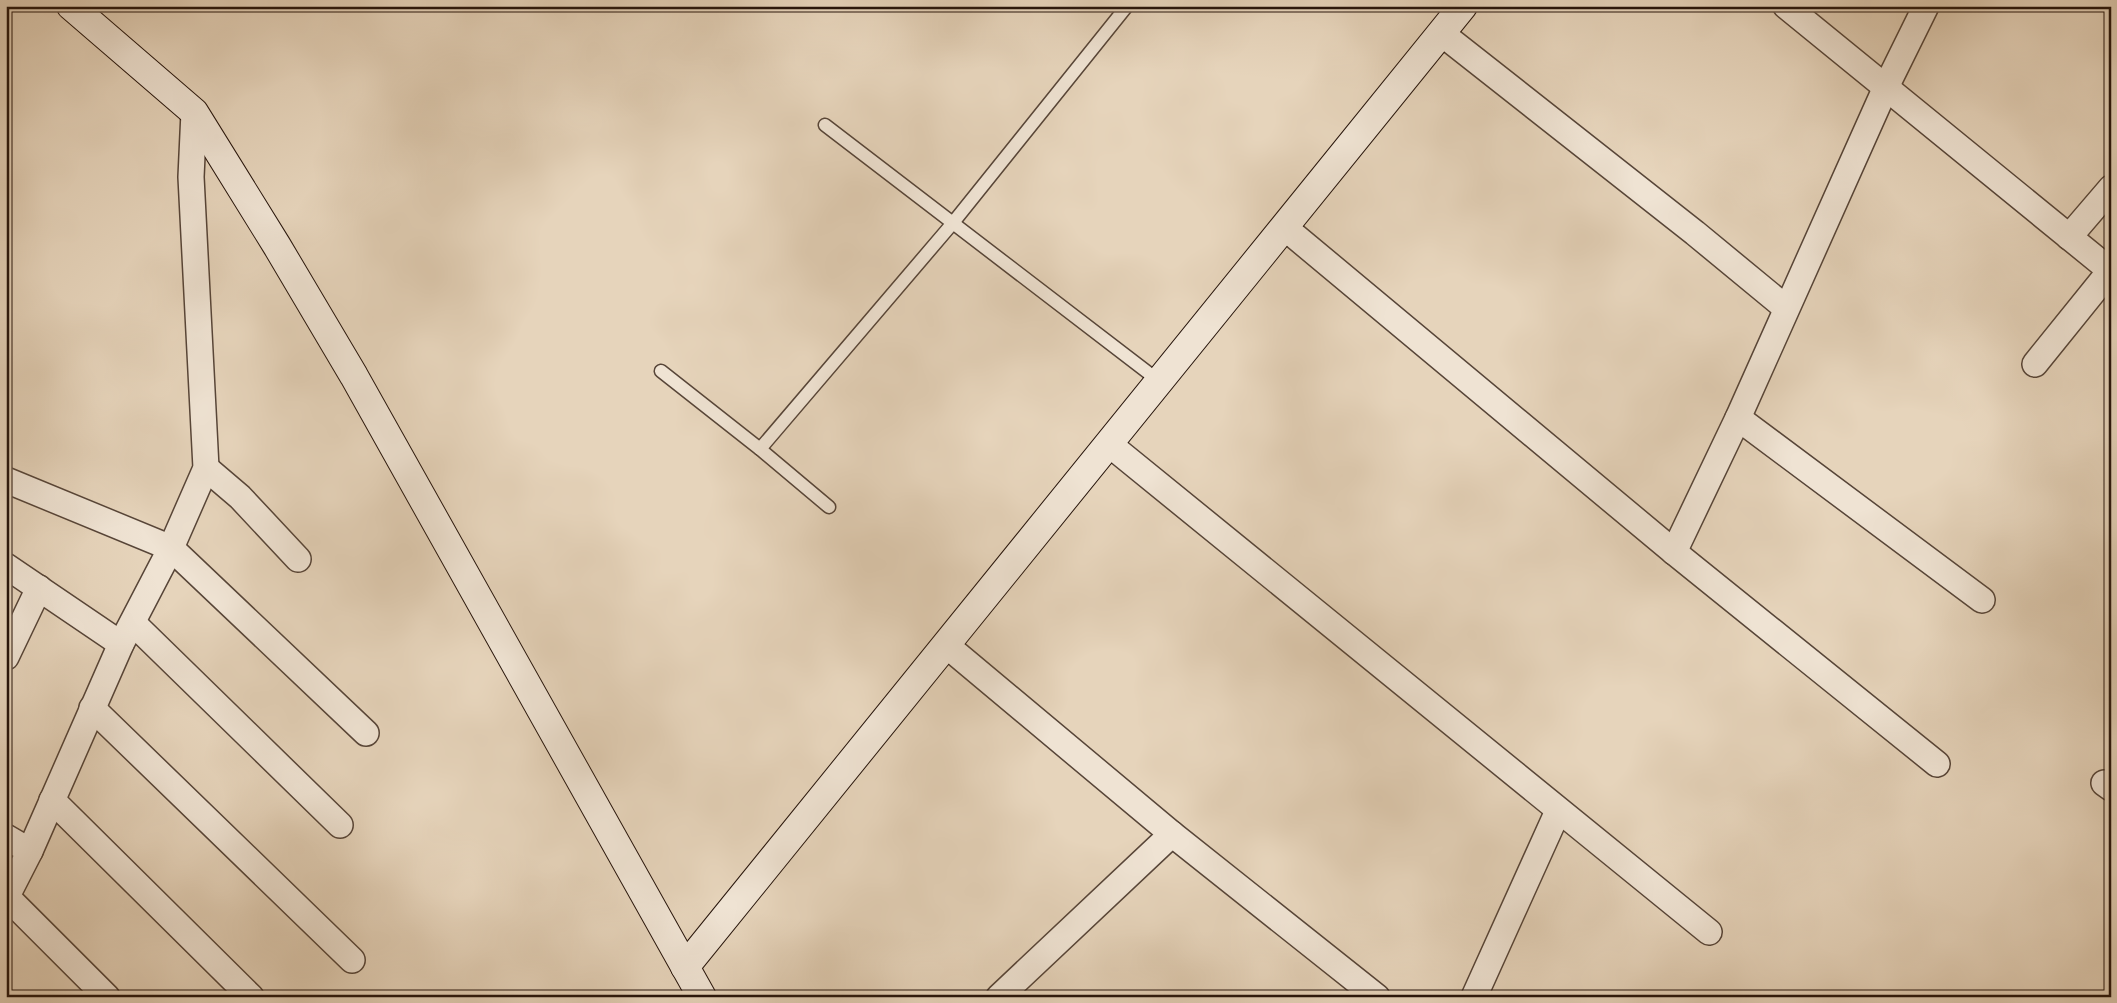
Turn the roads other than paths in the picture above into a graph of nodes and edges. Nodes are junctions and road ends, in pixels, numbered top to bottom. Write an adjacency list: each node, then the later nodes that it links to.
1 (71, 6): 8 (street)
2 (1127, 6): 11 (lane)
3 (1463, 6): 6 (street)
4 (1786, 6): 7 (street)
5 (1926, 6): 7 (street)
6 (1441, 33): 12 (street); 15 (street)
7 (1886, 87): 13 (street); 15 (street)
8 (194, 112): 22 (street); 46 (street)
9 (825, 125): 11 (lane)
10 (2111, 188): 13 (street)
11 (952, 224): 18 (lane); 21 (lane)
12 (1284, 227): 18 (street); 26 (street)
13 (2069, 237): 14 (street)
14 (2111, 271): 16 (street)
15 (1786, 308): 19 (street)
16 (2035, 364)
17 (661, 371): 21 (lane)
18 (1160, 381): 20 (street)
19 (1738, 418): 26 (street); 30 (street)
20 (1108, 444): 32 (street); 38 (street)
21 (760, 450): 24 (lane)
22 (206, 468): 25 (street); 27 (street)
23 (6, 480): 25 (street)
24 (829, 507)
25 (171, 548): 31 (street); 35 (street)
26 (1674, 552): 36 (street)
27 (298, 559)
28 (6, 566): 29 (street)
29 (39, 588): 31 (street); 33 (street)
30 (1982, 600)
31 (127, 634): 34 (street); 39 (street)
32 (946, 645): 40 (street); 46 (street)
33 (6, 657)
34 (92, 708): 37 (street); 45 (street)
35 (366, 733)
36 (1938, 764)
37 (52, 800): 42 (street); 48 (street)
38 (1558, 811): 44 (street); 52 (street)
39 (340, 825)
40 (1172, 834): 50 (street); 51 (street)
41 (6, 837): 42 (street)
42 (30, 851): 43 (street)
43 (7, 898): 47 (street)
44 (1709, 932)
45 (352, 960)
46 (685, 966): 49 (street)
47 (107, 997)
48 (251, 997)
49 (702, 997)
50 (999, 997)
51 (1377, 997)
52 (1474, 997)

